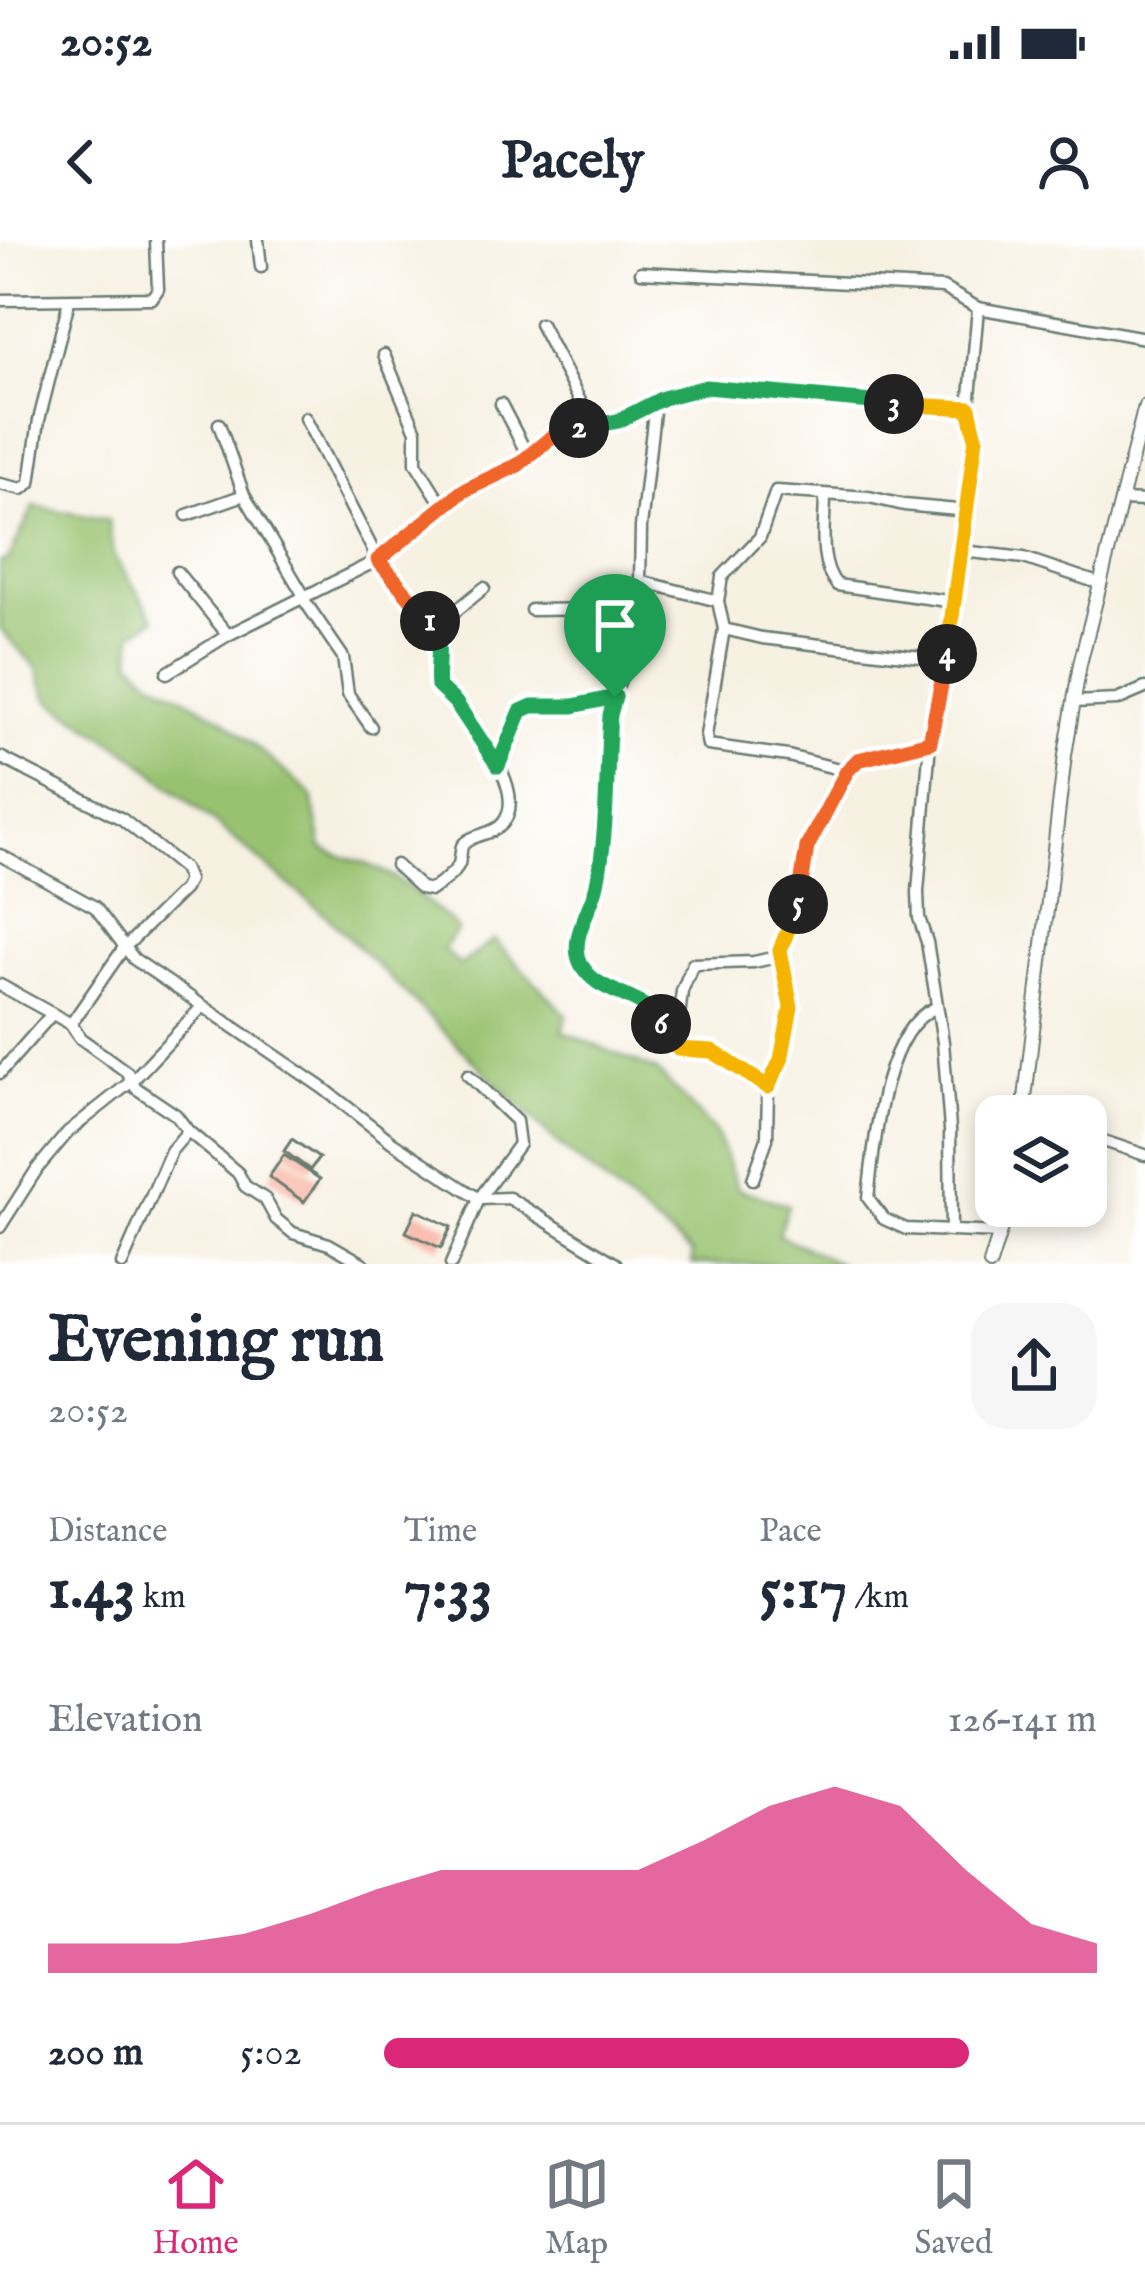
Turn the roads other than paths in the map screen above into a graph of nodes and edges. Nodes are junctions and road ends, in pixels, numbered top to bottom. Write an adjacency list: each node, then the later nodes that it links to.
1 (156, 240): 6 (street)
2 (259, 240): 3 (street)
3 (261, 267)
4 (640, 272): 7 (street)
5 (0, 301): 6 (street)
6 (69, 301): 19 (street)
7 (978, 308): 9 (street); 14 (street)
8 (540, 324): 17 (street)
9 (1145, 338)
10 (384, 355): 24 (street)
11 (501, 404): 18 (street)
12 (655, 404): 14 (street); 17 (street); 30 (street)
13 (1145, 406): 22 (street)
14 (969, 408): 25 (street)
15 (305, 418): 28 (street)
16 (219, 424): 20 (street)
17 (592, 424): 18 (street)
18 (527, 454): 24 (street)
19 (0, 484)
20 (244, 495): 26 (street); 33 (street)
21 (825, 496): 25 (street); 34 (street); 35 (street)
22 (1120, 500): 23 (street); 31 (street)
23 (1145, 501)
24 (443, 506): 28 (street)
25 (968, 511): 27 (street)
26 (187, 514)
27 (962, 551): 31 (street); 35 (street)
28 (378, 560): 33 (street); 38 (street)
29 (177, 572): 40 (street)
30 (640, 581): 34 (street); 37 (street)
31 (1101, 584): 45 (street)
32 (484, 588): 38 (street)
33 (303, 596): 40 (street); 46 (street)
34 (718, 601): 39 (street)
35 (954, 602): 41 (street)
36 (531, 610): 37 (street)
37 (633, 615): 44 (street)
38 (436, 627): 49 (street)
39 (724, 629): 41 (street); 50 (street)
40 (228, 635): 42 (street)
41 (946, 660): 47 (street)
42 (167, 673)
43 (1145, 688): 45 (street)
44 (615, 697): 49 (street); 64 (street)
45 (1074, 702): 65 (street)
46 (371, 727)
47 (930, 742): 50 (street); 57 (street)
48 (0, 757): 53 (street)
49 (498, 766): 52 (street)
50 (847, 771): 54 (street)
51 (0, 855): 53 (street)
52 (396, 866)
53 (123, 949): 56 (street); 60 (street)
54 (781, 956): 59 (street); 64 (street)
55 (0, 985): 58 (street)
56 (202, 1007): 63 (street); 70 (street)
57 (935, 1008): 73 (street); 73 (street)
58 (52, 1014): 60 (street); 61 (street)
59 (679, 1018)
60 (71, 1024): 63 (street)
61 (0, 1073)
62 (468, 1075): 70 (street)
63 (132, 1081): 66 (street); 71 (street)
64 (768, 1087): 69 (street)
65 (1026, 1095)
66 (188, 1131): 75 (street); 76 (street)
67 (1107, 1142): 68 (street)
68 (1145, 1156)
69 (752, 1179)
70 (479, 1199): 77 (street); 78 (street)
71 (0, 1227)
72 (1002, 1227): 74 (street)
73 (951, 1231): 74 (street)
74 (1000, 1233): 79 (street)
75 (122, 1264)
76 (364, 1264)
77 (451, 1264)
78 (616, 1264)
79 (990, 1264)

